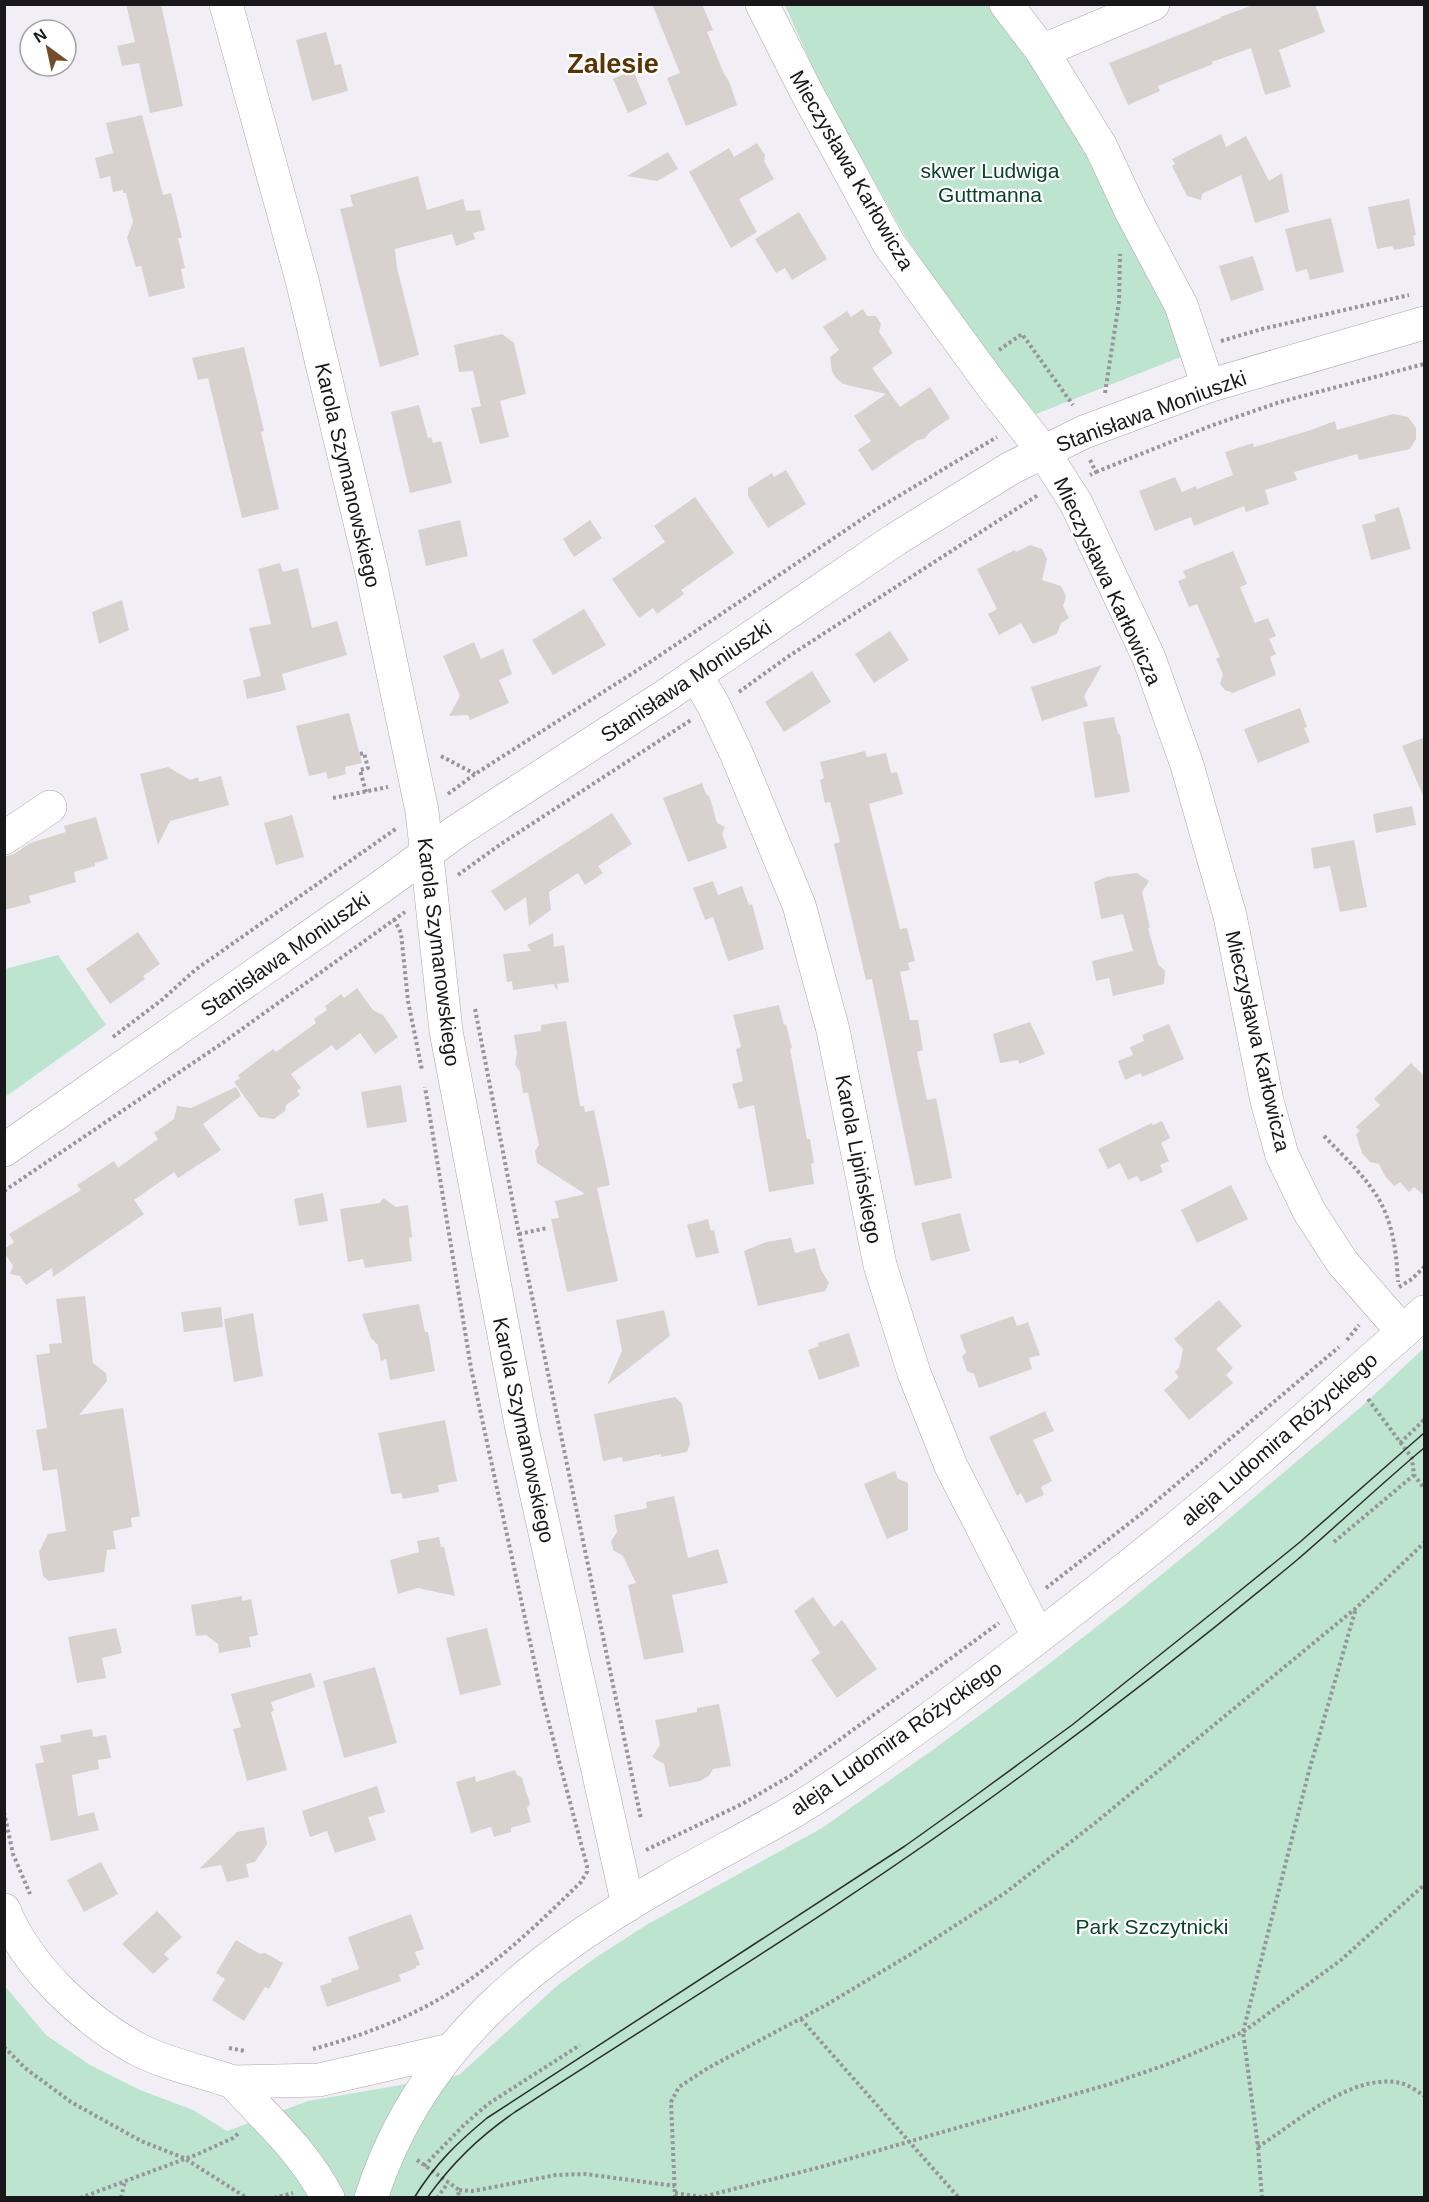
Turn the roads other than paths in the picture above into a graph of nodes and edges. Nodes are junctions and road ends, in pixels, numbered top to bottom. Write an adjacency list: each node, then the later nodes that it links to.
1 (226, 4): 12 (street, Karola Szymanowskiego)
2 (762, 4): 8 (street, Mieczysława Karłowicza)
3 (1006, 4): 5 (street)
4 (1153, 4): 5 (street)
5 (1042, 51): 7 (street)
6 (1425, 323): 7 (street, Stanisława Moniuszki)
7 (1208, 386): 8 (street, Stanisława Moniuszki)
8 (1043, 451): 9 (street, Stanisława Moniuszki); 14 (street, Mieczysława Karłowicza)
9 (696, 675): 12 (street, Stanisława Moniuszki); 15 (street, Karola Lipińskiego)
10 (50, 807): 11 (street)
11 (4, 838)
12 (426, 855): 13 (street, Stanisława Moniuszki); 17 (street, Karola Szymanowskiego)
13 (4, 1150)
14 (1414, 1322): 15 (street, aleja Ludomira Różyckiego)
15 (1038, 1636): 17 (street, aleja Ludomira Różyckiego)
16 (18, 1905): 19 (street)
17 (628, 1905): 18 (street, aleja Ludomira Różyckiego)
18 (450, 2050): 19 (street); 21 (street, aleja Ludomira Różyckiego)
19 (233, 2082): 20 (street)
20 (314, 2194)
21 (371, 2198)

